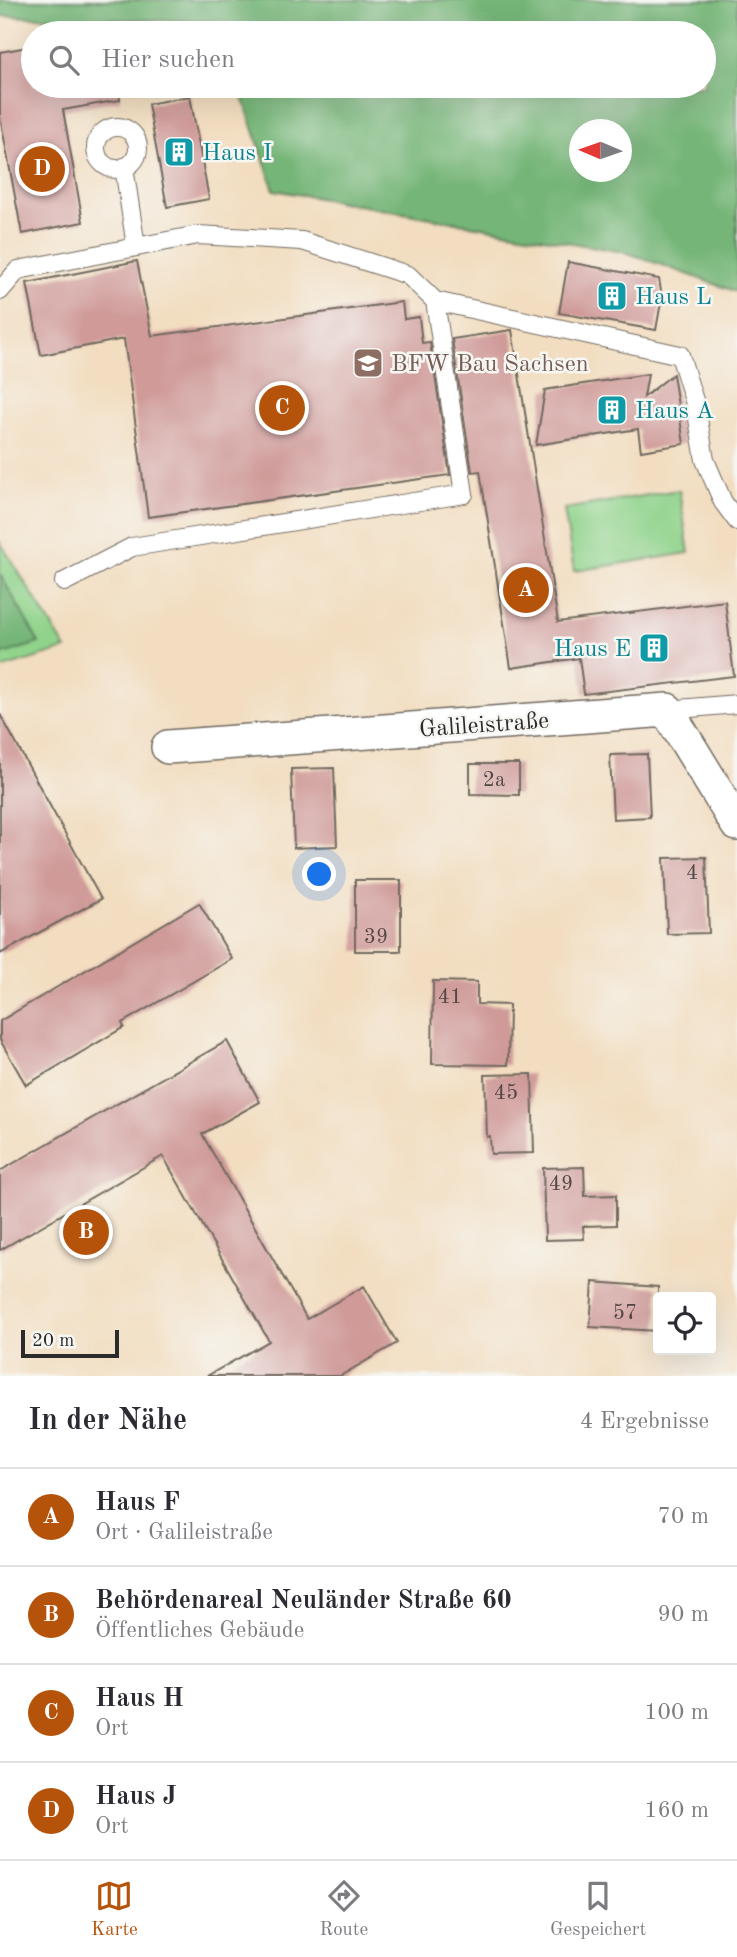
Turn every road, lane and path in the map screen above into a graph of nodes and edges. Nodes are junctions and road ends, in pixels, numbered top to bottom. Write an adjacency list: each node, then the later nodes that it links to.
1 (124, 167): 2 (lane)
2 (136, 247): 3 (lane); 4 (lane)
3 (0, 291)
4 (435, 301): 5 (lane); 6 (lane)
5 (737, 521)
6 (64, 582)
7 (737, 704): 8 (lane)
8 (667, 710): 9 (street, Galileistraße); 10 (street)
9 (168, 747)
10 (733, 809)

